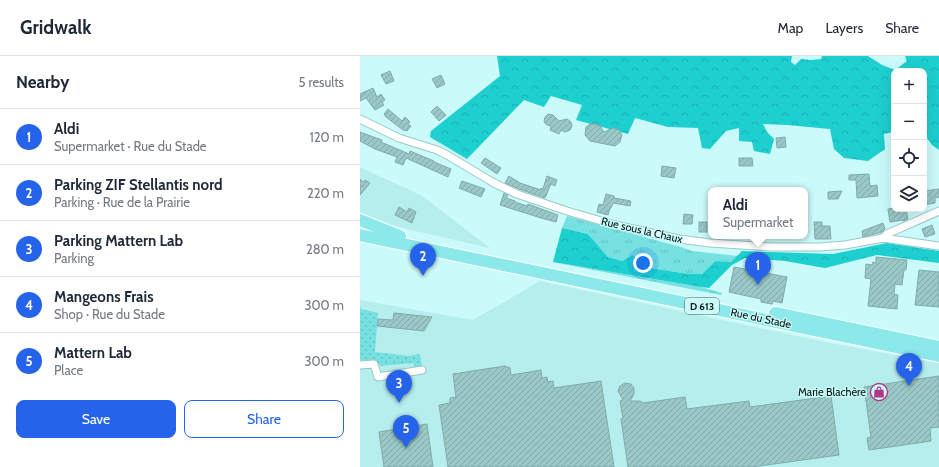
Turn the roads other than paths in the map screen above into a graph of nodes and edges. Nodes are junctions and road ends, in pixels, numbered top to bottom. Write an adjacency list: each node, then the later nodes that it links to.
1 (360, 119): 7 (street, Rue sous la Chaux)
2 (939, 211): 7 (street, Rue sous la Chaux)
3 (360, 220): 6 (main road)
4 (360, 227): 6 (main road, D 613)
5 (360, 235): 9 (main road, D 613)
6 (400, 236): 9 (main road, D 613)
7 (883, 238): 8 (street)
8 (939, 246)
9 (468, 253): 10 (main road, Rue du Stade / D 613); 11 (main road, Rue du Stade / D 613)
10 (939, 347)
11 (939, 356)
12 (360, 364): 13 (street)
13 (422, 370)

